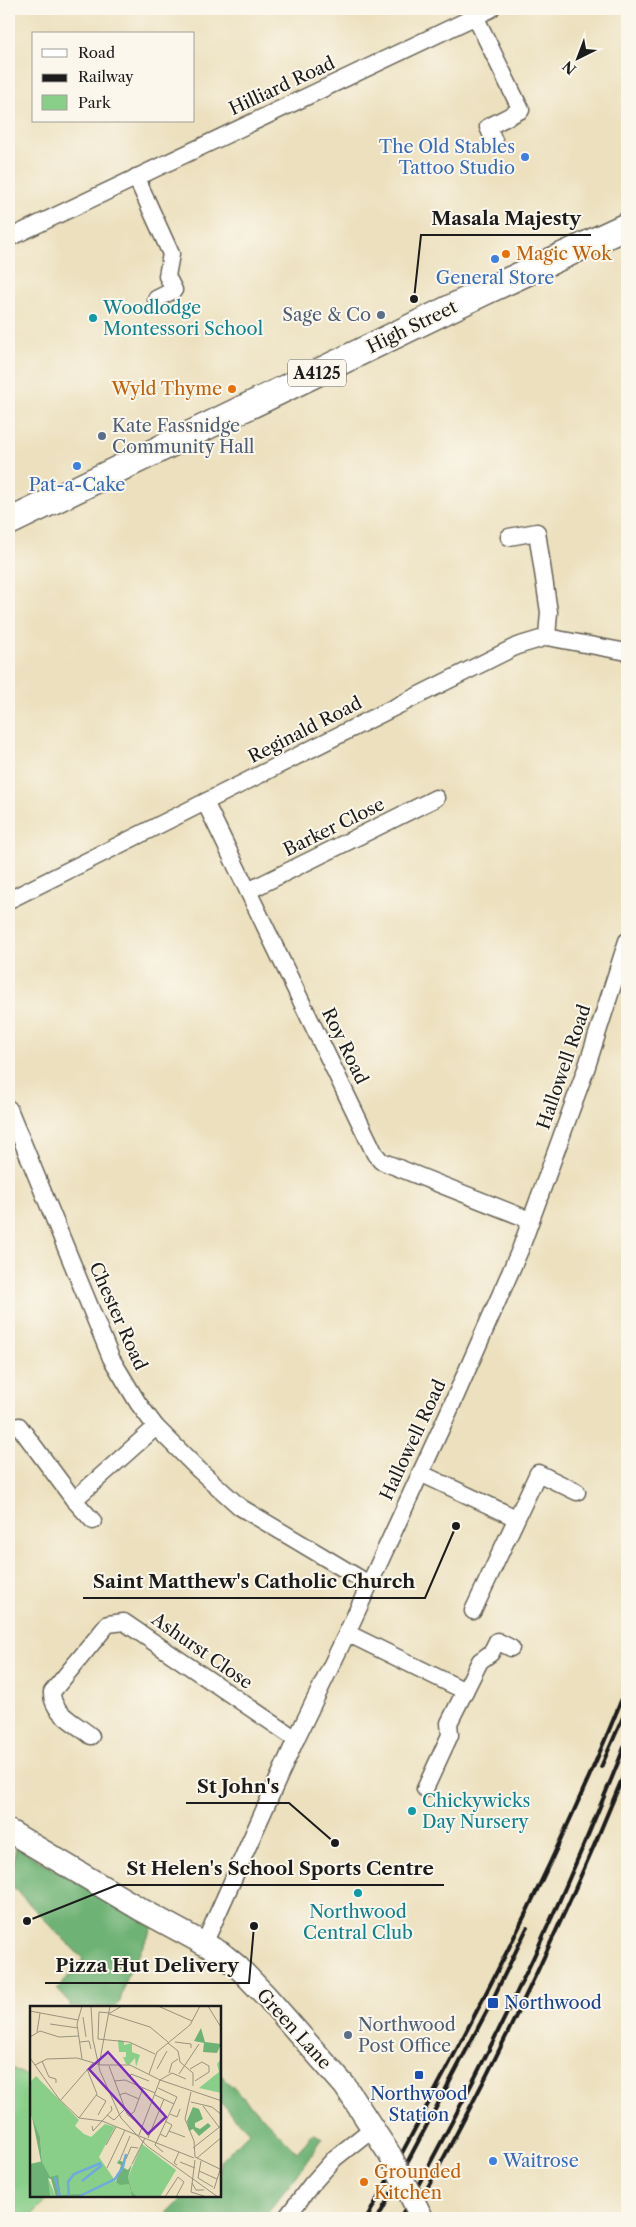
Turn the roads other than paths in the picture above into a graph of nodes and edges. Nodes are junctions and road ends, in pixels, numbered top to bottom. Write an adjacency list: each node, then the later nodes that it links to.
1 (491, 9): 2 (street, Hilliard Road)
2 (476, 16): 3 (street); 4 (street, Hilliard Road)
3 (495, 143)
4 (136, 177): 6 (street, Hilliard Road); 7 (street)
5 (627, 226): 8 (main road, High Street / A4125)
6 (9, 238)
7 (156, 299)
8 (9, 522)
9 (509, 536): 10 (street)
10 (547, 636): 11 (street, Reginald Road); 13 (street, Reginald Road)
11 (627, 652)
12 (436, 798): 14 (street, Barker Close)
13 (206, 802): 14 (street, Roy Road); 15 (street, Reginald Road)
14 (248, 891): 18 (street, Roy Road)
15 (9, 900)
16 (627, 941): 18 (street, Hallowell Road)
17 (9, 1108): 20 (street, Chester Road)
18 (530, 1220): 21 (street, Hallowell Road)
19 (19, 1426): 23 (street)
20 (156, 1427): 23 (street); 26 (street, Chester Road)
21 (420, 1473): 24 (street); 26 (street, Hallowell Road)
22 (577, 1492): 24 (street)
23 (74, 1500): 25 (street)
24 (516, 1518): 27 (street)
25 (93, 1521)
26 (369, 1584): 28 (street, Hallowell Road)
27 (473, 1611)
28 (347, 1633): 30 (street); 32 (street, Hallowell Road)
29 (512, 1648): 30 (street)
30 (465, 1691): 33 (street)
31 (91, 1736): 32 (street, Ashurst Close)
32 (296, 1739): 35 (street, Hallowell Road)
33 (425, 1788)
34 (9, 1831): 35 (main road, Green Lane)
35 (204, 1944): 36 (main road, Green Lane)
36 (373, 2128): 37 (street); 38 (main road, Green Lane, bridge)
37 (286, 2218)
38 (422, 2218)

